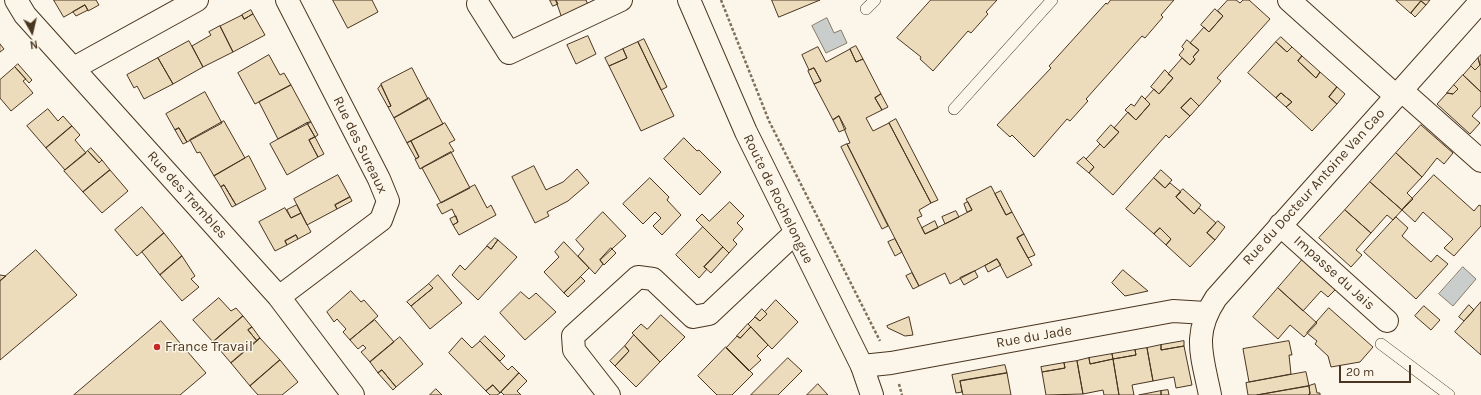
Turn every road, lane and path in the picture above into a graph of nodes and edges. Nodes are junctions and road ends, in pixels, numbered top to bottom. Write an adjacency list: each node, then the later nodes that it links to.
1 (16, 0): 13 (street, Rue des Trembles)
2 (197, 0): 13 (street)
3 (287, 0): 19 (street, Rue des Sureaux)
4 (621, 0): 11 (street)
5 (689, 0): 18 (street, Route de Rochelongue)
6 (721, 0): 23 (path)
7 (875, 0): 12 (lane)
8 (1052, 0): 15 (lane)
9 (1289, 0): 14 (street)
10 (1481, 1): 14 (street, Rue du Docteur Antoine Van Cao)
11 (478, 4)
12 (866, 9)
13 (74, 68): 19 (street, Rue des Trembles)
14 (1399, 93): 16 (street); 17 (street, Rue du Docteur Antoine Van Cao)
15 (954, 109)
16 (1481, 161)
17 (1280, 225): 20 (street, Rue du Docteur Antoine Van Cao); 21 (street, Impasse du Jais)
18 (794, 233): 24 (street, Route de Rochelongue); 26 (street)
19 (279, 298): 25 (street, Rue des Trembles)
20 (1206, 313): 23 (street, Rue du Jade); 29 (street, Rue du Docteur Antoine Van Cao)
21 (1387, 321)
22 (1381, 344): 30 (lane)
23 (891, 363): 24 (street, Rue du Jade); 28 (path)
24 (862, 366): 27 (street, Route de Rochelongue)
25 (353, 395)
26 (609, 395)
27 (872, 395)
28 (902, 395)
29 (1210, 395)
30 (1449, 395)

